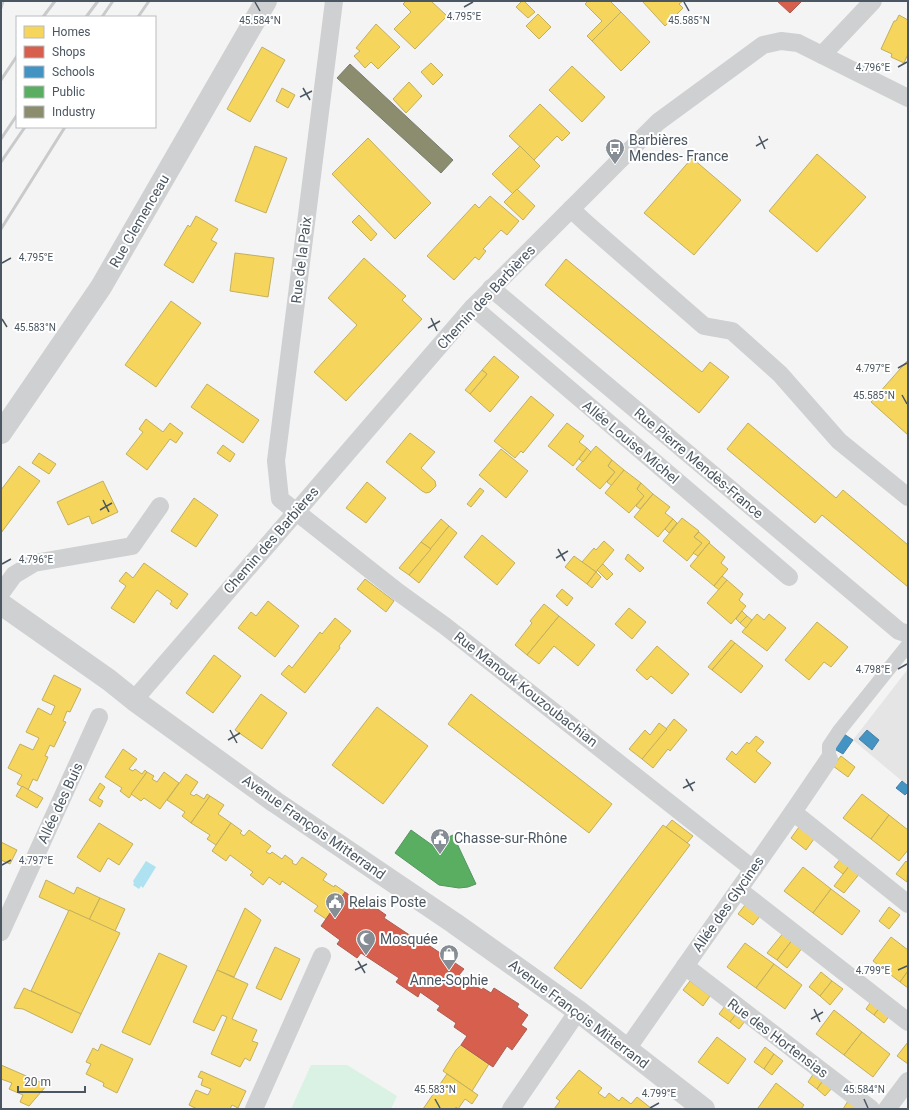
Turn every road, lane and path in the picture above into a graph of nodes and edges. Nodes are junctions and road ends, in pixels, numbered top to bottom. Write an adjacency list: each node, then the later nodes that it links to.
1 (266, 1): 9 (street, Rue Clemenceau)
2 (334, 1): 12 (street, Rue de la Paix)
3 (873, 1): 4 (street)
4 (822, 55): 5 (street, Chemin des Barbières); 6 (street, Chemin des Barbières)
5 (908, 98)
6 (572, 209): 7 (street, Chemin des Barbières); 10 (street)
7 (492, 288): 8 (street, Chemin des Barbières); 16 (street, Rue Pierre Mendès-France)
8 (473, 307): 12 (street, Chemin des Barbières); 13 (street, Allée Louise Michel)
9 (1, 433)
10 (908, 497)
11 (160, 506): 14 (street)
12 (296, 512): 18 (street, Chemin des Barbières); 22 (street, Rue Manouk Kouzoubachian)
13 (789, 577)
14 (1, 593)
15 (1, 604): 18 (street, Avenue François Mitterrand)
16 (908, 634)
17 (908, 645): 20 (street)
18 (134, 700): 28 (street, Avenue François Mitterrand)
19 (99, 717): 25 (street, Allée des Buis)
20 (829, 759): 21 (street, Allée des Glycines)
21 (793, 812): 22 (street, Allée des Glycines); 24 (street)
22 (753, 869): 23 (street, Allée des Glycines)
23 (739, 890): 27 (street, Allée des Glycines); 29 (street)
24 (908, 904)
25 (1, 932)
26 (322, 956): 32 (street)
27 (685, 966): 30 (street, Allée des Glycines); 35 (street, Rue des Hortensias)
28 (578, 1011): 30 (street, Avenue François Mitterrand); 33 (street)
29 (908, 1022)
30 (627, 1049): 34 (street, Avenue François Mitterrand)
31 (908, 1081): 36 (street)
32 (254, 1109)
33 (510, 1109)
34 (704, 1109)
35 (871, 1109)
36 (887, 1109)

